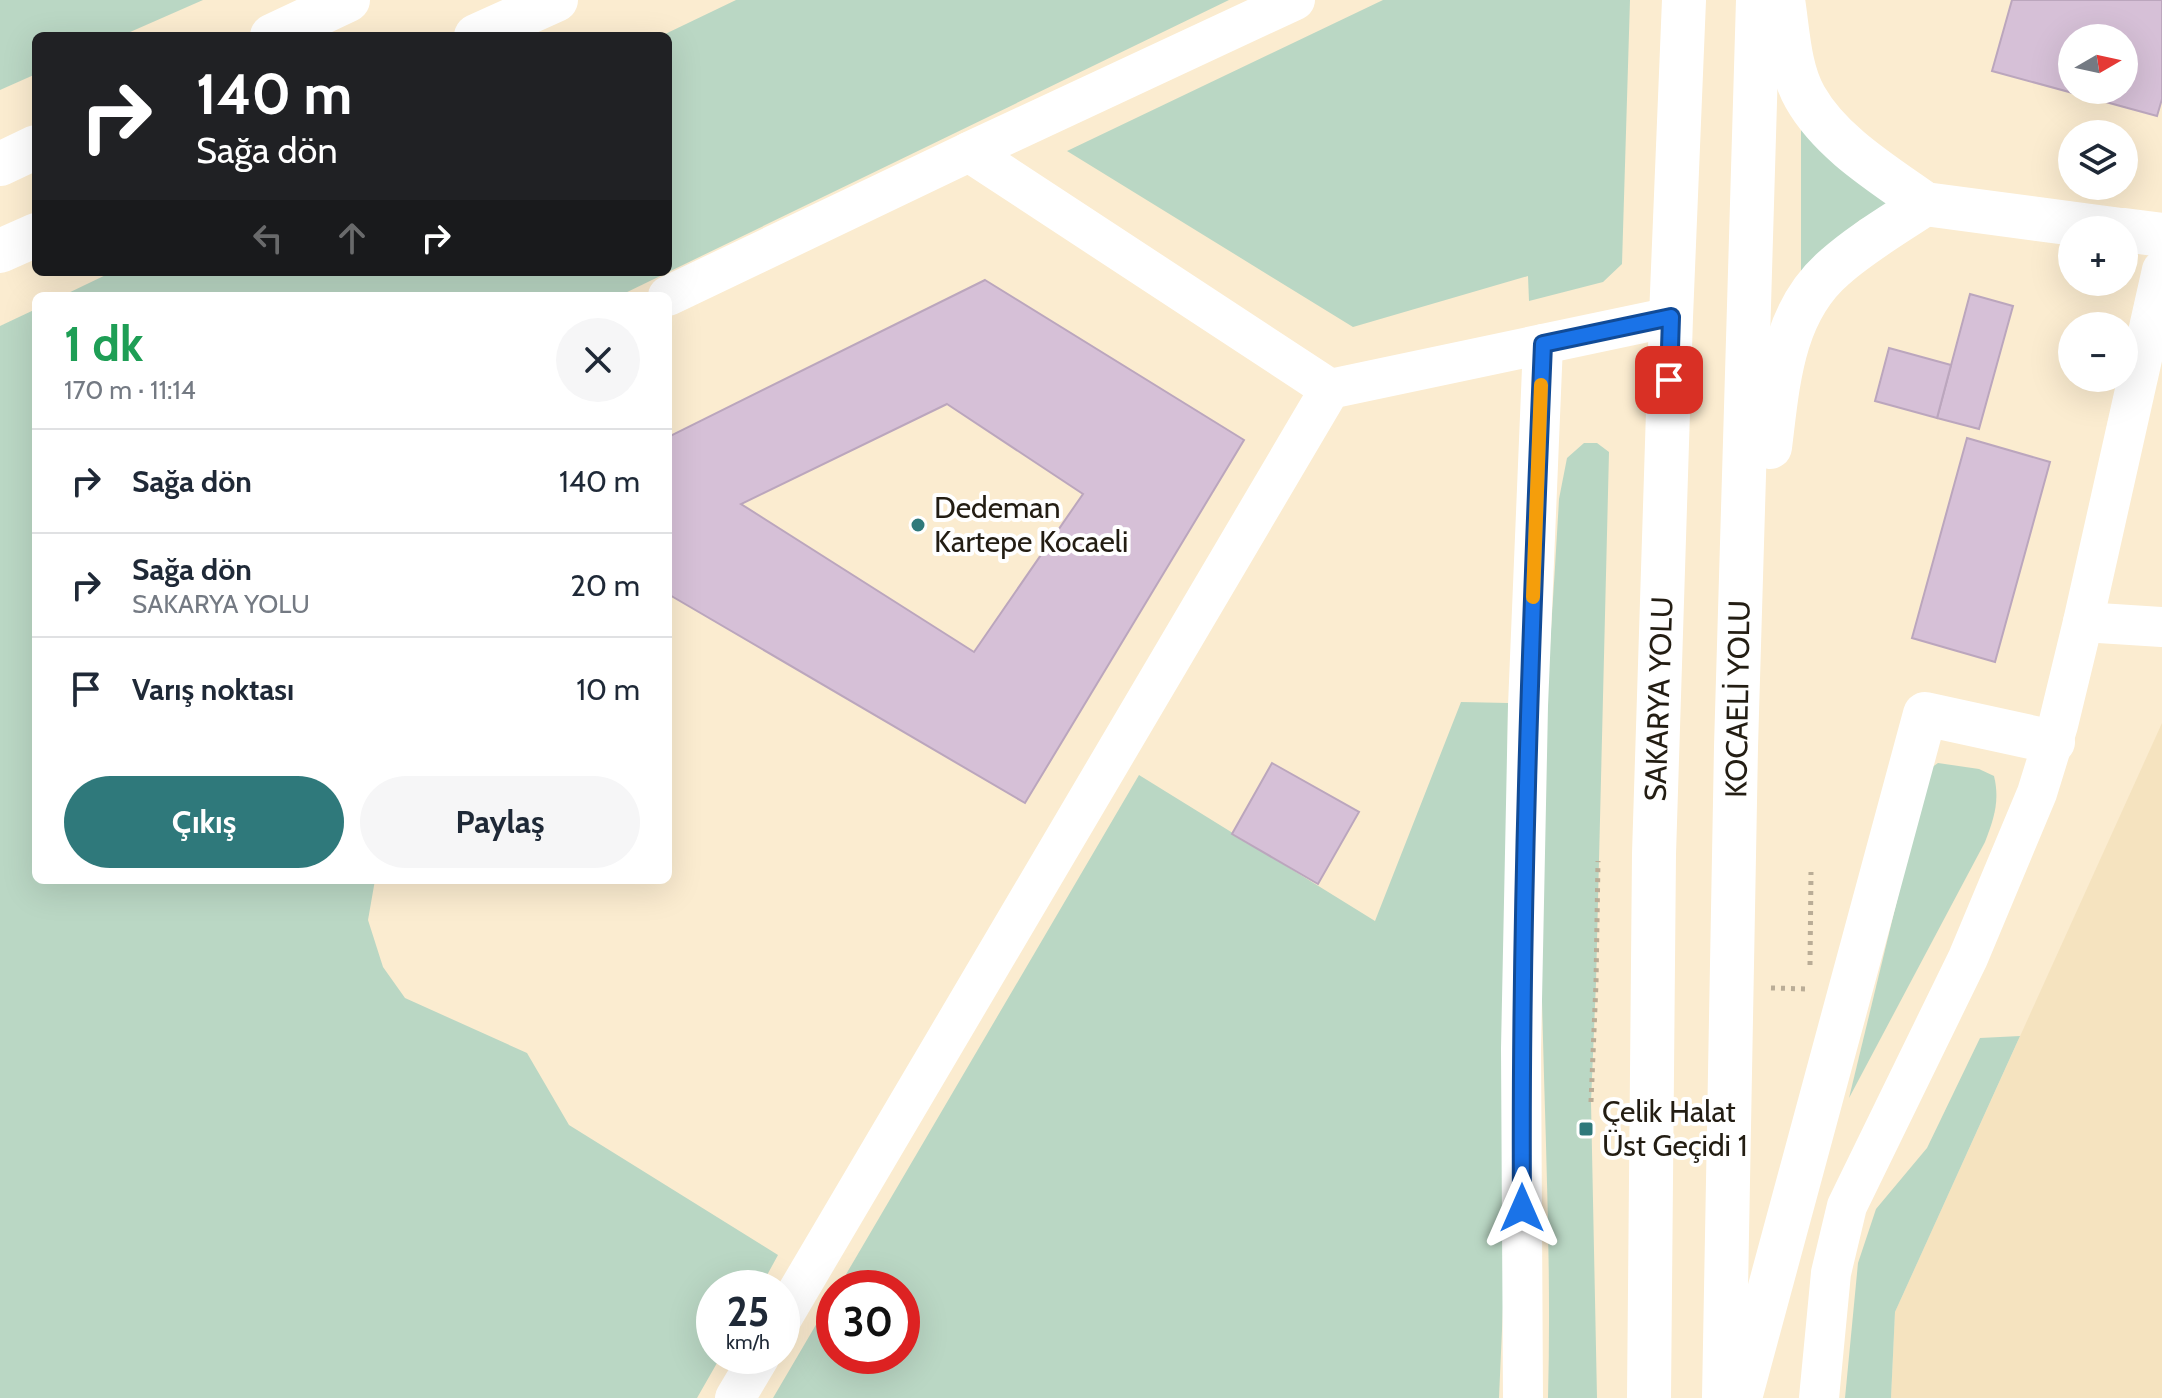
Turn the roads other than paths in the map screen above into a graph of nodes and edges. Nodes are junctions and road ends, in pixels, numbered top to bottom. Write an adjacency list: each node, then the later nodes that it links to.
1 (348, 0): 7 (main road)
2 (556, 0): 8 (main road)
3 (1295, 0): 10 (street)
4 (1684, 0): 20 (main road, SAKARYA YOLU)
5 (1758, 0): 26 (main road, KOCAELİ YOLU)
6 (1783, 0): 12 (main road)
7 (280, 32)
8 (485, 32)
9 (32, 149): 11 (main road)
10 (969, 152): 19 (street); 22 (street)
11 (0, 164)
12 (1925, 204): 13 (main road); 26 (main road)
13 (2058, 222)
14 (2138, 232): 15 (main road)
15 (2162, 235)
16 (32, 237): 17 (main road)
17 (0, 251)
18 (2162, 270): 23 (street)
19 (672, 294)
20 (1671, 317): 21 (street); 28 (main road, SAKARYA YOLU)
21 (1543, 344): 22 (street); 31 (street)
22 (1330, 389): 27 (street)
23 (2083, 622): 24 (street); 25 (street)
24 (2162, 627)
25 (2053, 742): 35 (main road); 36 (street)
26 (1736, 747): 34 (main road, KOCAELİ YOLU)
27 (800, 1287)
28 (1651, 1347): 32 (main road); 33 (main road, SAKARYA YOLU)
29 (749, 1374): 30 (street)
30 (735, 1398)
31 (1523, 1398)
32 (1642, 1398)
33 (1649, 1398)
34 (1724, 1398)
35 (1740, 1398)
36 (1819, 1398)

